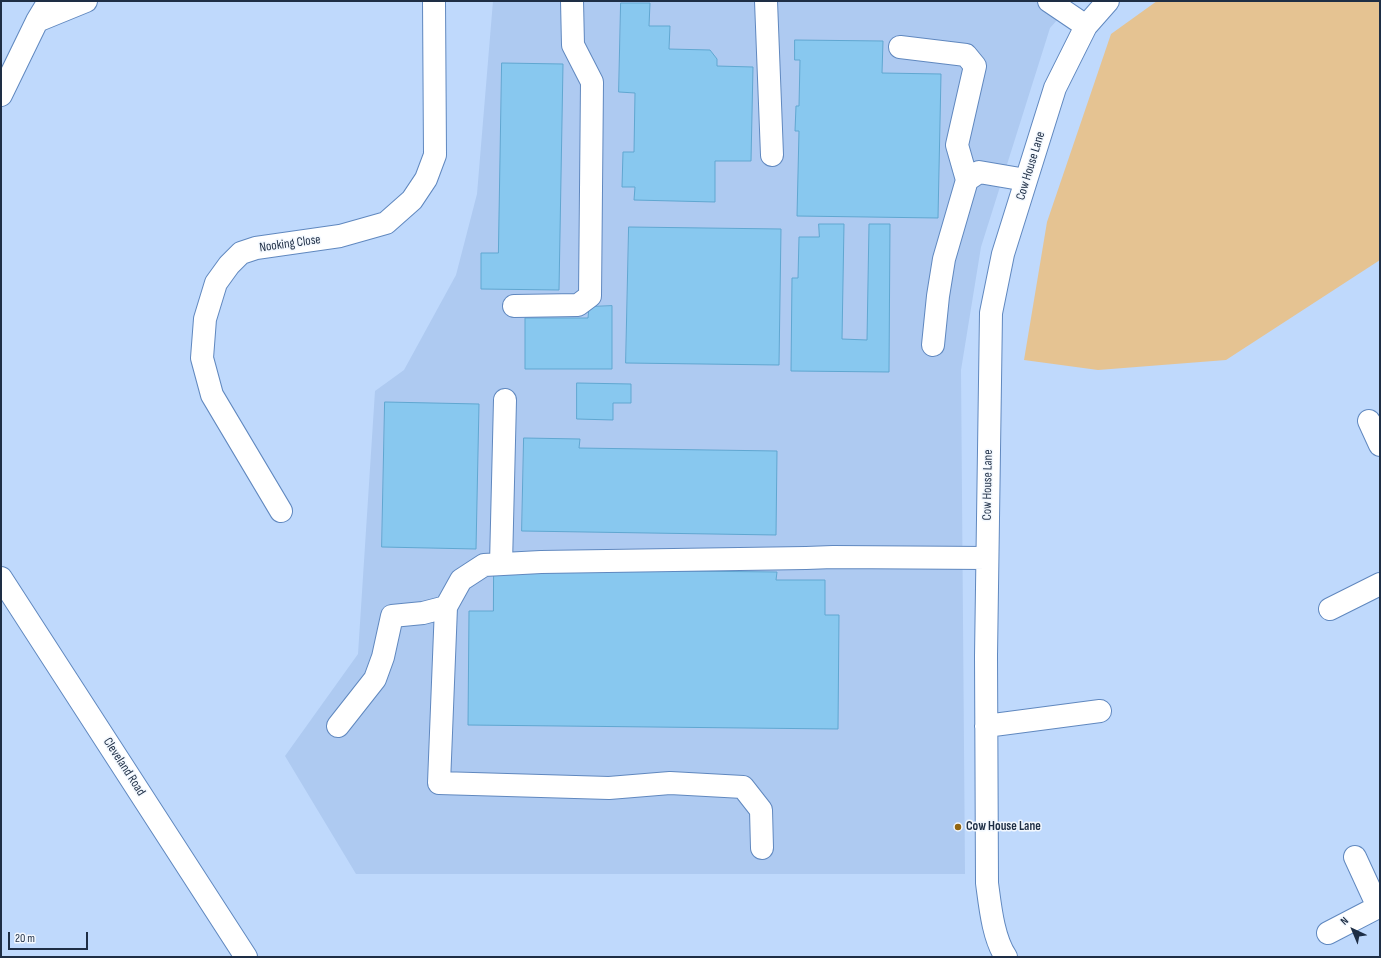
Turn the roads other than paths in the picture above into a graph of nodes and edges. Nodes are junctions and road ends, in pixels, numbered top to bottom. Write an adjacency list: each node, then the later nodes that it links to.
1 (49, 1): 8 (street)
2 (86, 1): 8 (street)
3 (434, 1): 20 (street, Nooking Close)
4 (572, 1): 15 (street)
5 (766, 1): 12 (street)
6 (1049, 1): 9 (street)
7 (1108, 1): 9 (street, Cow House Lane)
8 (37, 21): 11 (street)
9 (1086, 26): 14 (street, Cow House Lane)
10 (900, 47): 13 (street)
11 (1, 94)
12 (772, 155)
13 (967, 180): 14 (street); 16 (street)
14 (1026, 180): 21 (street, Cow House Lane)
15 (514, 306)
16 (933, 345)
17 (504, 400): 22 (street)
18 (1369, 421): 19 (street)
19 (1380, 445)
20 (281, 511)
21 (987, 558): 22 (street); 29 (street, Cow House Lane)
22 (501, 564): 25 (street)
23 (1, 578): 34 (street, Cleveland Road)
24 (1380, 584): 26 (street)
25 (446, 607): 28 (street); 30 (street)
26 (1330, 610)
27 (1100, 711): 29 (street)
28 (338, 726)
29 (986, 726): 35 (street, Cow House Lane)
30 (762, 848)
31 (1355, 857): 32 (street)
32 (1379, 907): 33 (street)
33 (1328, 933)
34 (246, 957)
35 (1006, 957)

